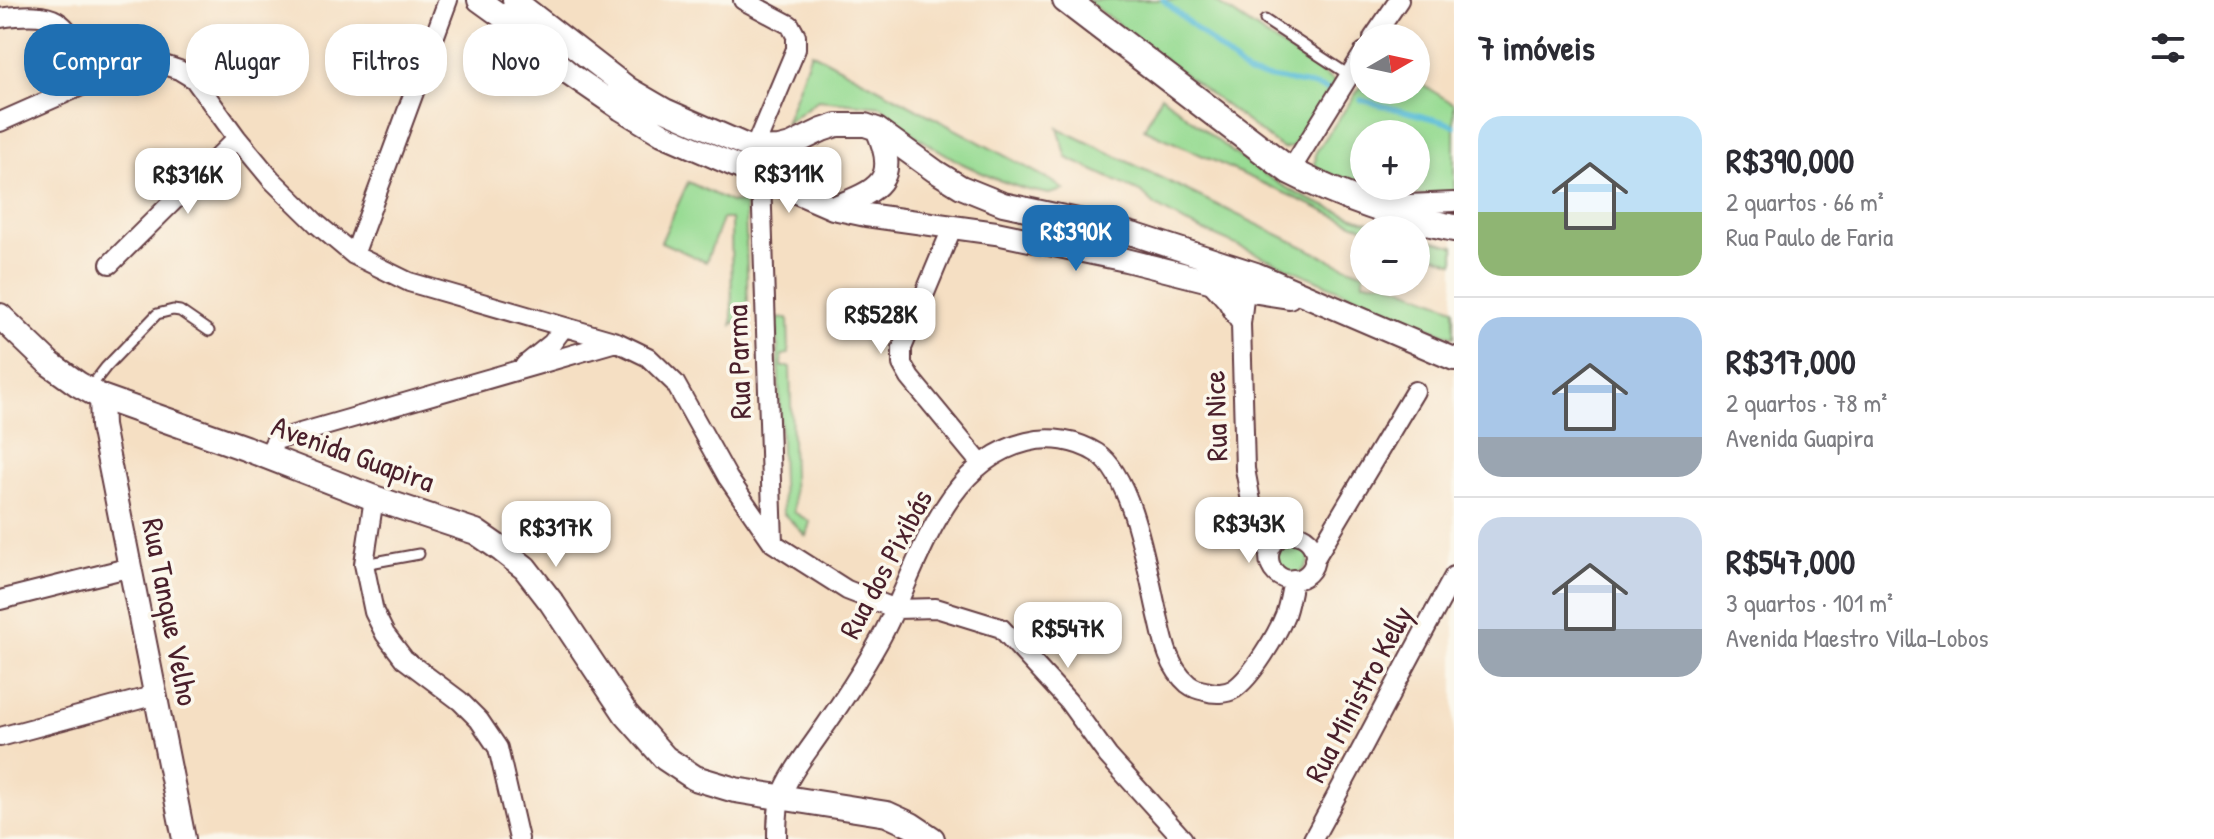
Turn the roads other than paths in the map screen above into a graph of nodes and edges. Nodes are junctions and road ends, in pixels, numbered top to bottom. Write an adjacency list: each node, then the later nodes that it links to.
1 (448, 0): 25 (street)
2 (479, 0): 19 (street)
3 (514, 0): 17 (street)
4 (743, 0): 17 (street)
5 (1066, 0): 18 (main road)
6 (1399, 0): 10 (street)
7 (0, 18): 9 (street)
8 (1265, 20): 12 (lane)
9 (63, 24)
10 (1383, 24)
11 (170, 67): 16 (street)
12 (1349, 75): 18 (street)
13 (59, 96): 14 (street)
14 (0, 122)
15 (877, 129): 17 (street); 22 (street); 29 (street)
16 (237, 138): 25 (street); 26 (street)
17 (754, 149)
18 (1290, 171): 21 (main road)
19 (761, 179): 22 (street); 42 (street, Rua Parma)
20 (1454, 202): 21 (street)
21 (1371, 205): 24 (main road)
22 (833, 208): 23 (street)
23 (953, 226): 27 (street); 40 (street)
24 (1454, 228)
25 (354, 255): 32 (street)
26 (110, 264)
27 (1209, 281): 28 (street); 31 (street)
28 (1245, 290): 29 (street); 31 (street, Rua Nice)
29 (1326, 304): 35 (street)
30 (0, 316): 38 (main road, Avenida Guapira)
31 (1241, 324): 43 (street, Rua Nice)
32 (564, 327): 34 (street); 36 (street)
33 (209, 331): 38 (lane)
34 (617, 342): 36 (street); 42 (street)
35 (1454, 359)
36 (517, 371): 39 (street)
37 (1415, 391): 45 (street)
38 (95, 393): 39 (main road, Avenida Guapira); 47 (street, Rua Tanque Velho)
39 (267, 457): 41 (main road, Avenida Guapira)
40 (981, 464): 49 (street, Rua dos Pixibás); 51 (street, Rua dos Pixibás)
41 (374, 498): 46 (street); 54 (main road, Avenida Guapira)
42 (773, 543): 51 (street)
43 (1271, 548): 45 (street); 49 (street)
44 (419, 554): 46 (lane)
45 (1314, 560): 49 (street)
46 (364, 564): 56 (street)
47 (131, 567): 50 (street); 52 (street, Rua Tanque Velho)
48 (1454, 576): 60 (street, Rua Ministro Kelly)
49 (1293, 579)
50 (0, 600)
51 (896, 609): 54 (street, Rua dos Pixibás); 59 (street)
52 (156, 695): 53 (street); 55 (street, Rua Tanque Velho)
53 (0, 737)
54 (782, 797): 57 (street); 58 (main road, Avenida Guapira)
55 (184, 839)
56 (519, 839)
57 (777, 839)
58 (932, 839)
59 (1183, 839)
60 (1313, 839)

